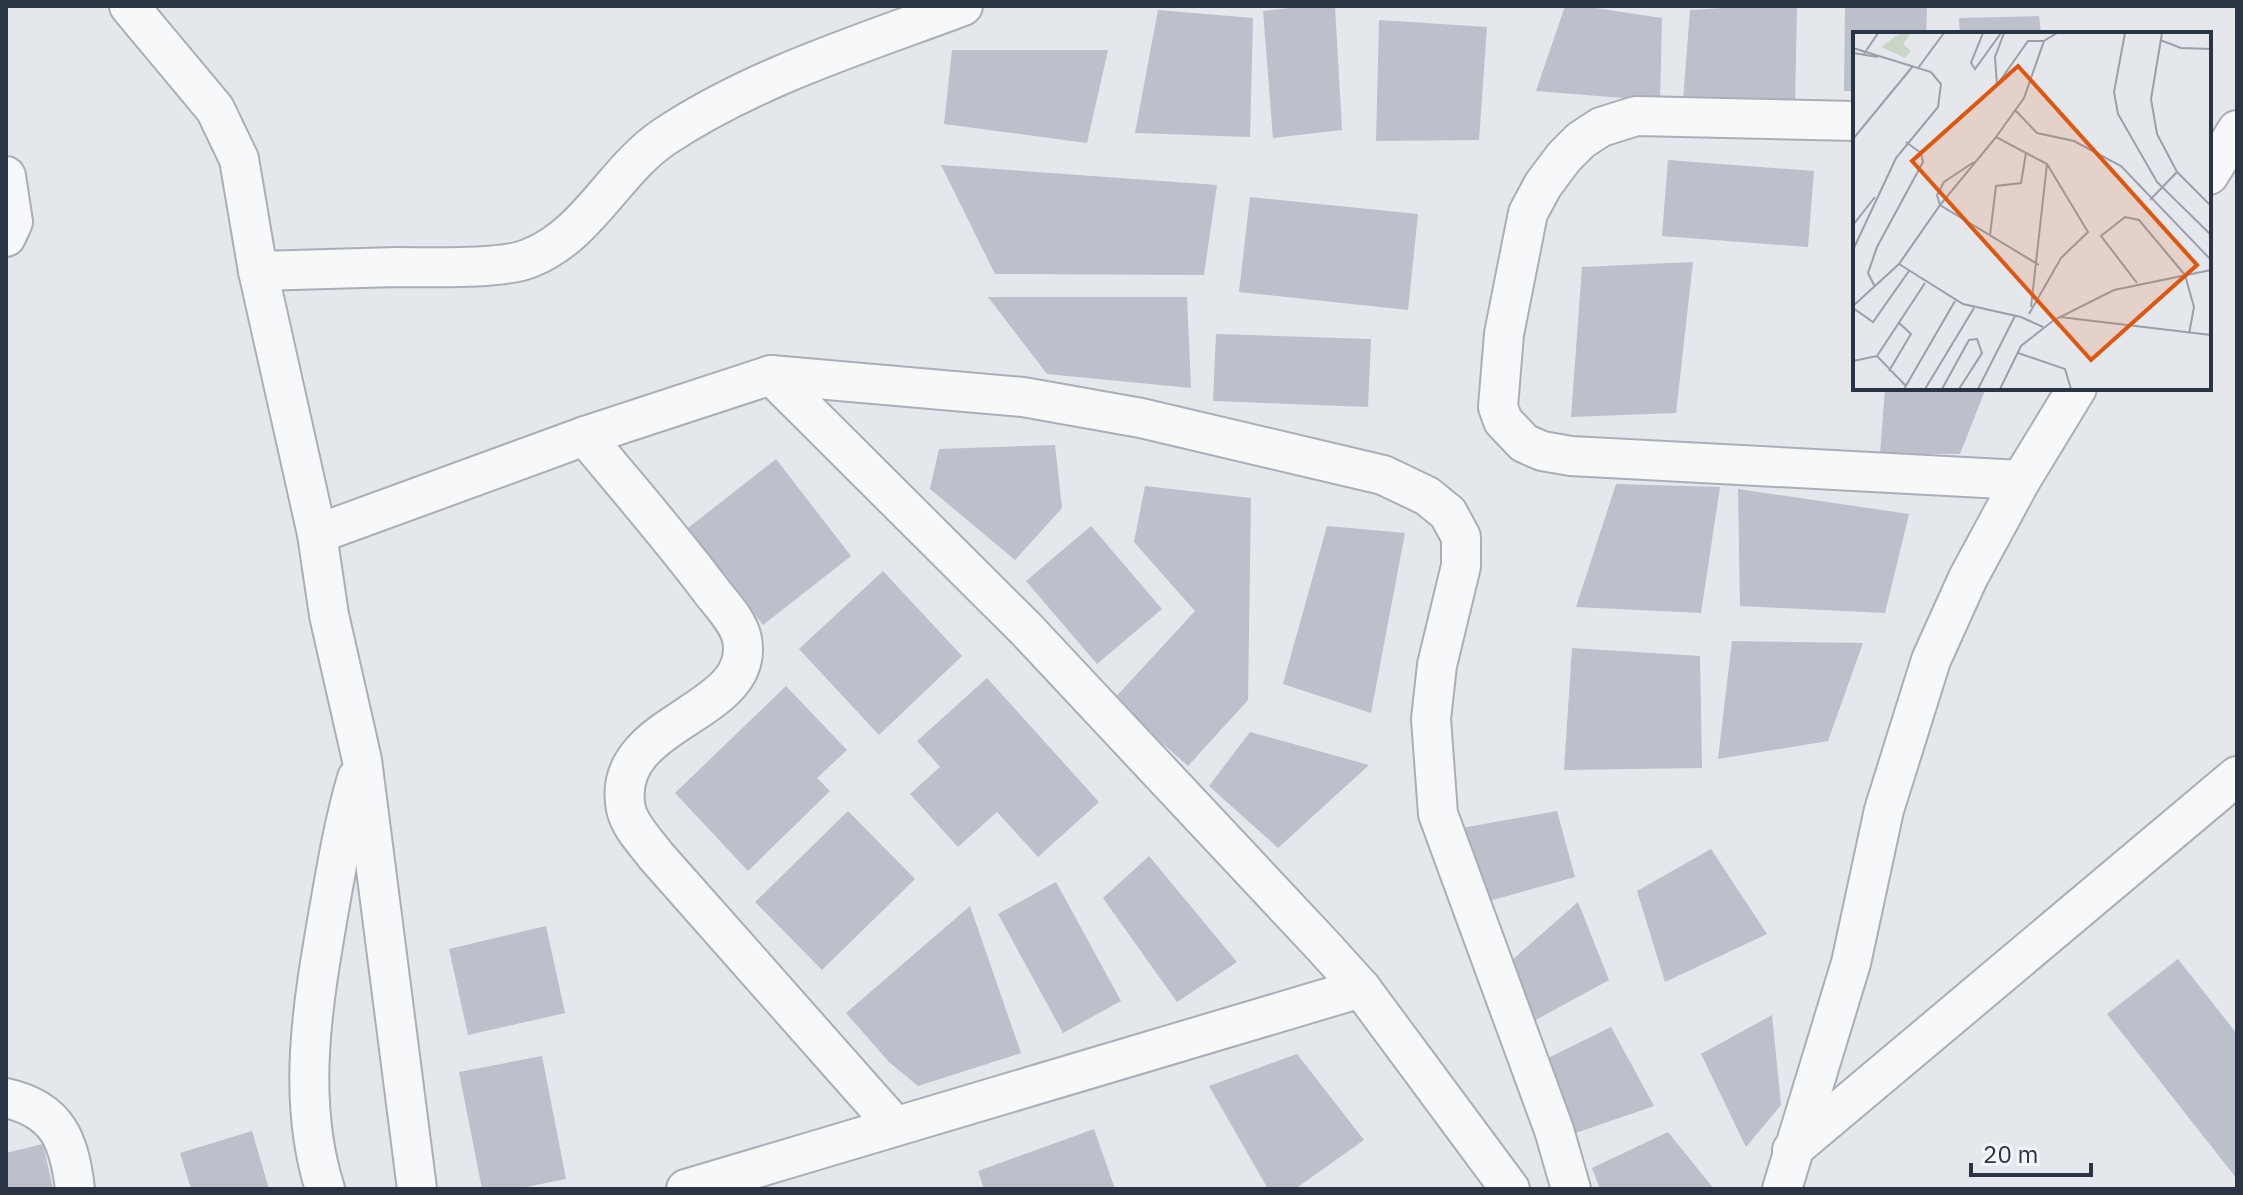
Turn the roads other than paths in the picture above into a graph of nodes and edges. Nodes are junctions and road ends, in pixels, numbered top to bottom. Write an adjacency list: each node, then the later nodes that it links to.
1 (129, 6): 8 (street)
2 (963, 6): 8 (street)
3 (1853, 121): 12 (street)
4 (2230, 131): 5 (street)
5 (2211, 171)
6 (6, 176): 7 (street)
7 (6, 237)
8 (258, 271): 13 (street)
9 (771, 375): 11 (street); 16 (street); 25 (street)
10 (2076, 390): 12 (street)
11 (585, 436): 13 (street); 18 (street)
12 (2021, 480): 19 (street)
13 (317, 534): 14 (street)
14 (362, 760): 21 (street); 22 (street)
15 (2237, 776): 19 (street)
16 (1361, 988): 18 (street); 24 (street)
17 (6, 1098): 20 (street)
18 (895, 1126): 23 (street)
19 (1792, 1150): 26 (street)
20 (75, 1189)
21 (325, 1189)
22 (417, 1189)
23 (686, 1189)
24 (1510, 1189)
25 (1571, 1189)
26 (1782, 1189)

